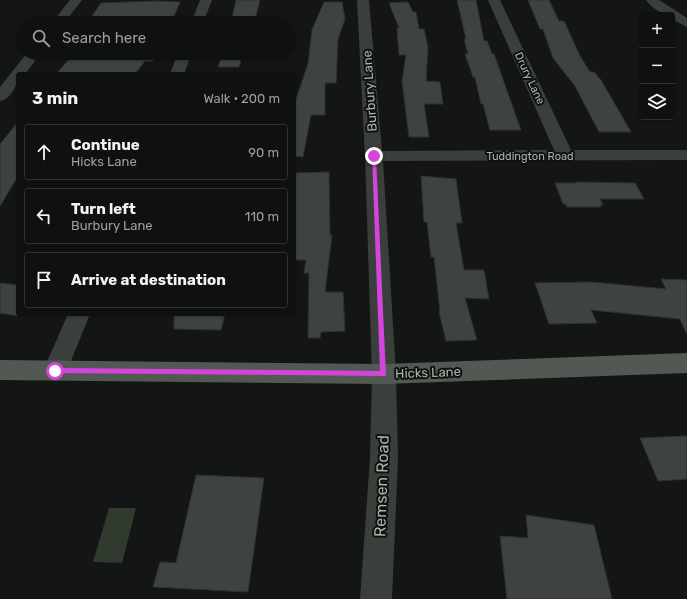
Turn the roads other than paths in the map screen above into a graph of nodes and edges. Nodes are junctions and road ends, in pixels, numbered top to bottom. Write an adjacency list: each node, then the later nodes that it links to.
1 (76, 0): 6 (street)
2 (206, 0): 7 (street)
3 (363, 0): 16 (street, Burbury Lane)
4 (494, 0): 17 (street, Drury Lane)
5 (652, 0): 8 (street)
6 (63, 16)
7 (200, 16)
8 (687, 23)
9 (29, 60): 11 (street)
10 (182, 60): 12 (street)
11 (19, 72)
12 (178, 72)
13 (16, 76): 14 (street)
14 (0, 97)
15 (687, 155): 17 (street, Tuddington Road)
16 (374, 156): 17 (street, Tuddington Road); 22 (street, Burbury Lane)
17 (565, 156)
18 (78, 316): 21 (street)
19 (687, 363): 22 (main road, Hicks Lane)
20 (0, 370): 21 (main road, Hicks Lane)
21 (55, 371): 22 (main road, Hicks Lane)
22 (384, 374): 23 (street, Remsen Road)
23 (376, 599)

